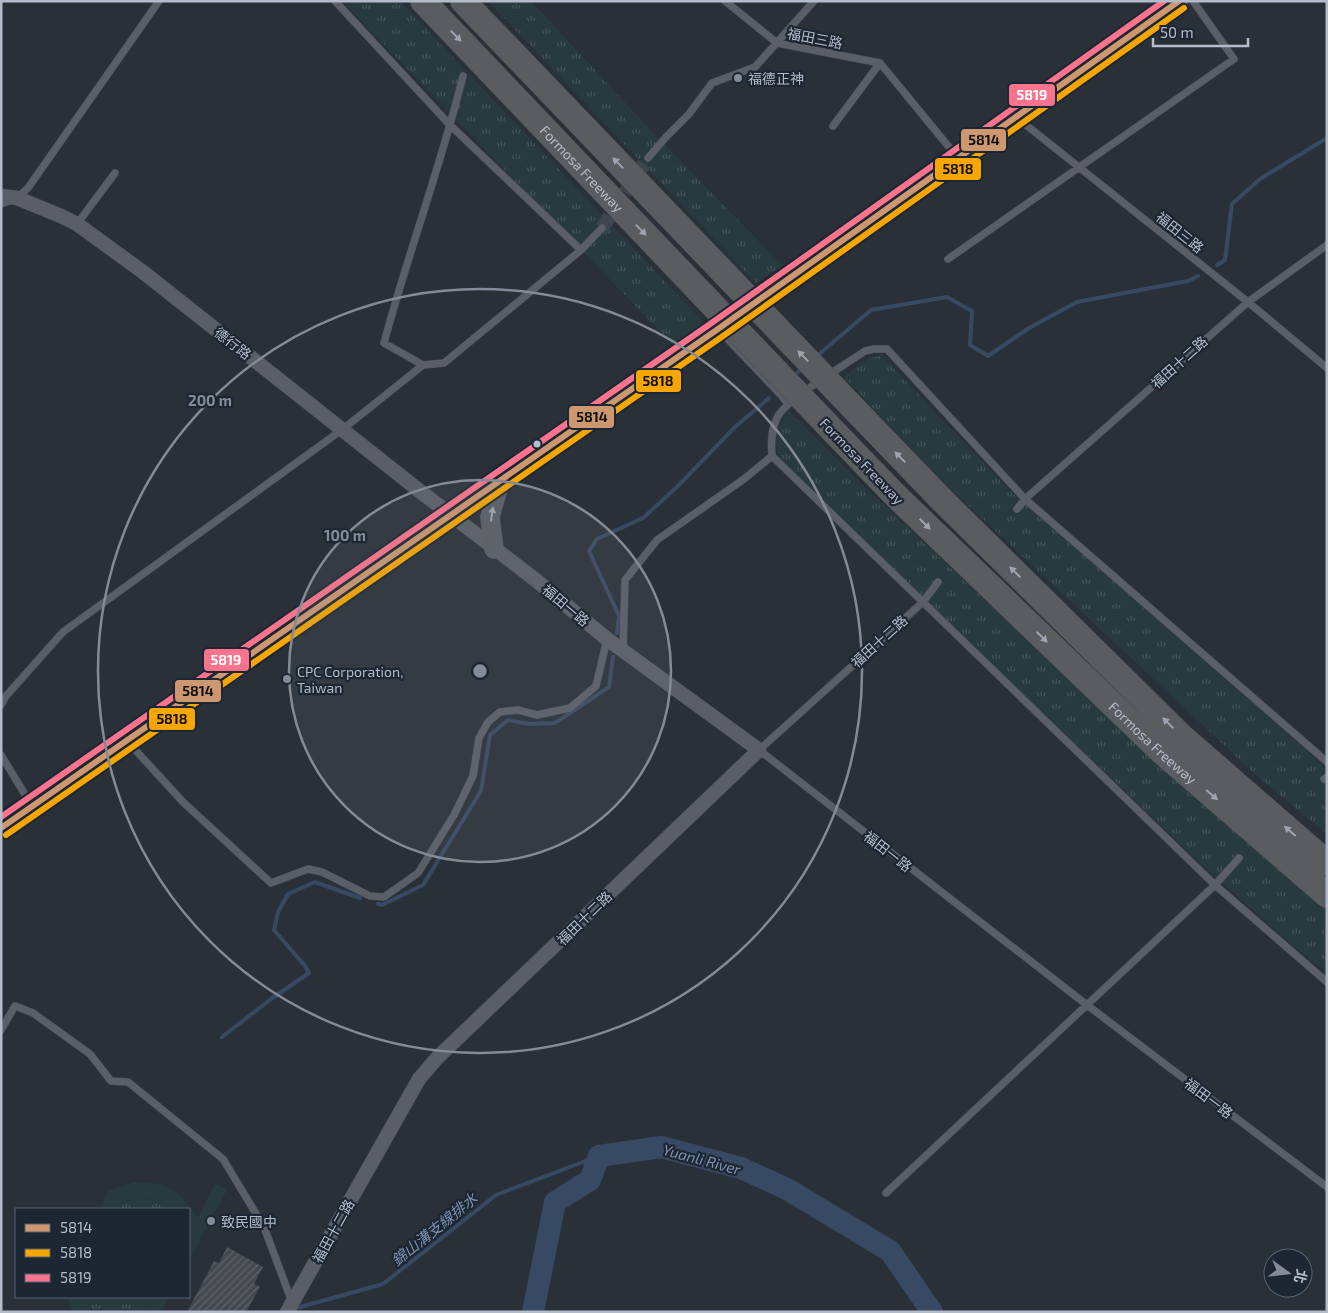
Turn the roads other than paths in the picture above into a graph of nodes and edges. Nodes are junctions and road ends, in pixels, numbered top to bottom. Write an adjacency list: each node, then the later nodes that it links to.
1 (159, 1): 20 (lane)
2 (335, 1): 13 (lane)
3 (423, 1): 54 (highway, Formosa Freeway, one-way to 54, bridge)
4 (463, 1): 52 (highway, Formosa Freeway, one-way to 4, bridge)
5 (725, 1): 9 (lane, 福田三路)
6 (814, 1): 9 (lane)
7 (1180, 1): 12 (main road)
8 (1193, 1): 17 (lane)
9 (777, 43): 10 (lane, 福田三路); 15 (lane)
10 (880, 62): 14 (lane); 16 (lane)
11 (463, 76): 13 (lane)
12 (1016, 117): 16 (main road); 17 (lane, 福田三路)
13 (450, 125): 25 (lane); 30 (lane)
14 (832, 126)
15 (648, 158)
16 (958, 159): 27 (main road)
17 (1080, 168): 26 (lane); 28 (lane, 福田三路)
18 (115, 174): 22 (lane)
19 (1, 196): 20 (street, 德行路)
20 (16, 198): 21 (lane); 22 (street, 德行路)
21 (1, 204)
22 (77, 224): 33 (street, 德行路)
23 (602, 228): 25 (lane)
24 (1327, 245): 28 (lane, 福田十二路)
25 (580, 250): 30 (lane)
26 (948, 259)
27 (772, 290)
28 (1248, 302): 31 (lane, 福田三路); 36 (lane, 福田十二路)
29 (718, 329): 32 (lane); 35 (main road)
30 (422, 364): 33 (lane)
31 (1327, 368)
32 (788, 404): 34 (lane); 36 (lane)
33 (343, 429): 38 (street, 德行路); 44 (lane)
34 (772, 456): 41 (lane); 43 (lane)
35 (500, 481): 38 (main road); 39 (main road, one-way to 35)
36 (1025, 499): 37 (lane, 福田十二路); 48 (lane)
37 (1017, 508)
38 (450, 515): 39 (street, 福田一路); 45 (main road)
39 (494, 548): 42 (street, 福田一路)
40 (938, 582): 41 (lane, 福田十二路)
41 (924, 602): 46 (lane, 福田十二路); 53 (lane)
42 (607, 639): 43 (street, 福田一路); 45 (lane)
43 (624, 651): 46 (street, 福田一路)
44 (1, 705)
45 (126, 740): 49 (main road)
46 (759, 750): 56 (lane, 福田一路); 60 (street, 福田十二路)
47 (1, 755): 49 (lane)
48 (1327, 762)
49 (33, 806): 50 (main road)
50 (1, 828)
51 (1239, 858): 53 (lane)
52 (1327, 862)
53 (1214, 885): 55 (lane); 56 (lane)
54 (1327, 895)
55 (1327, 982)
56 (1087, 1005): 58 (lane, 福田一路); 59 (lane)
57 (1, 1030): 60 (lane)
58 (1327, 1187)
59 (886, 1193)
60 (290, 1306)

